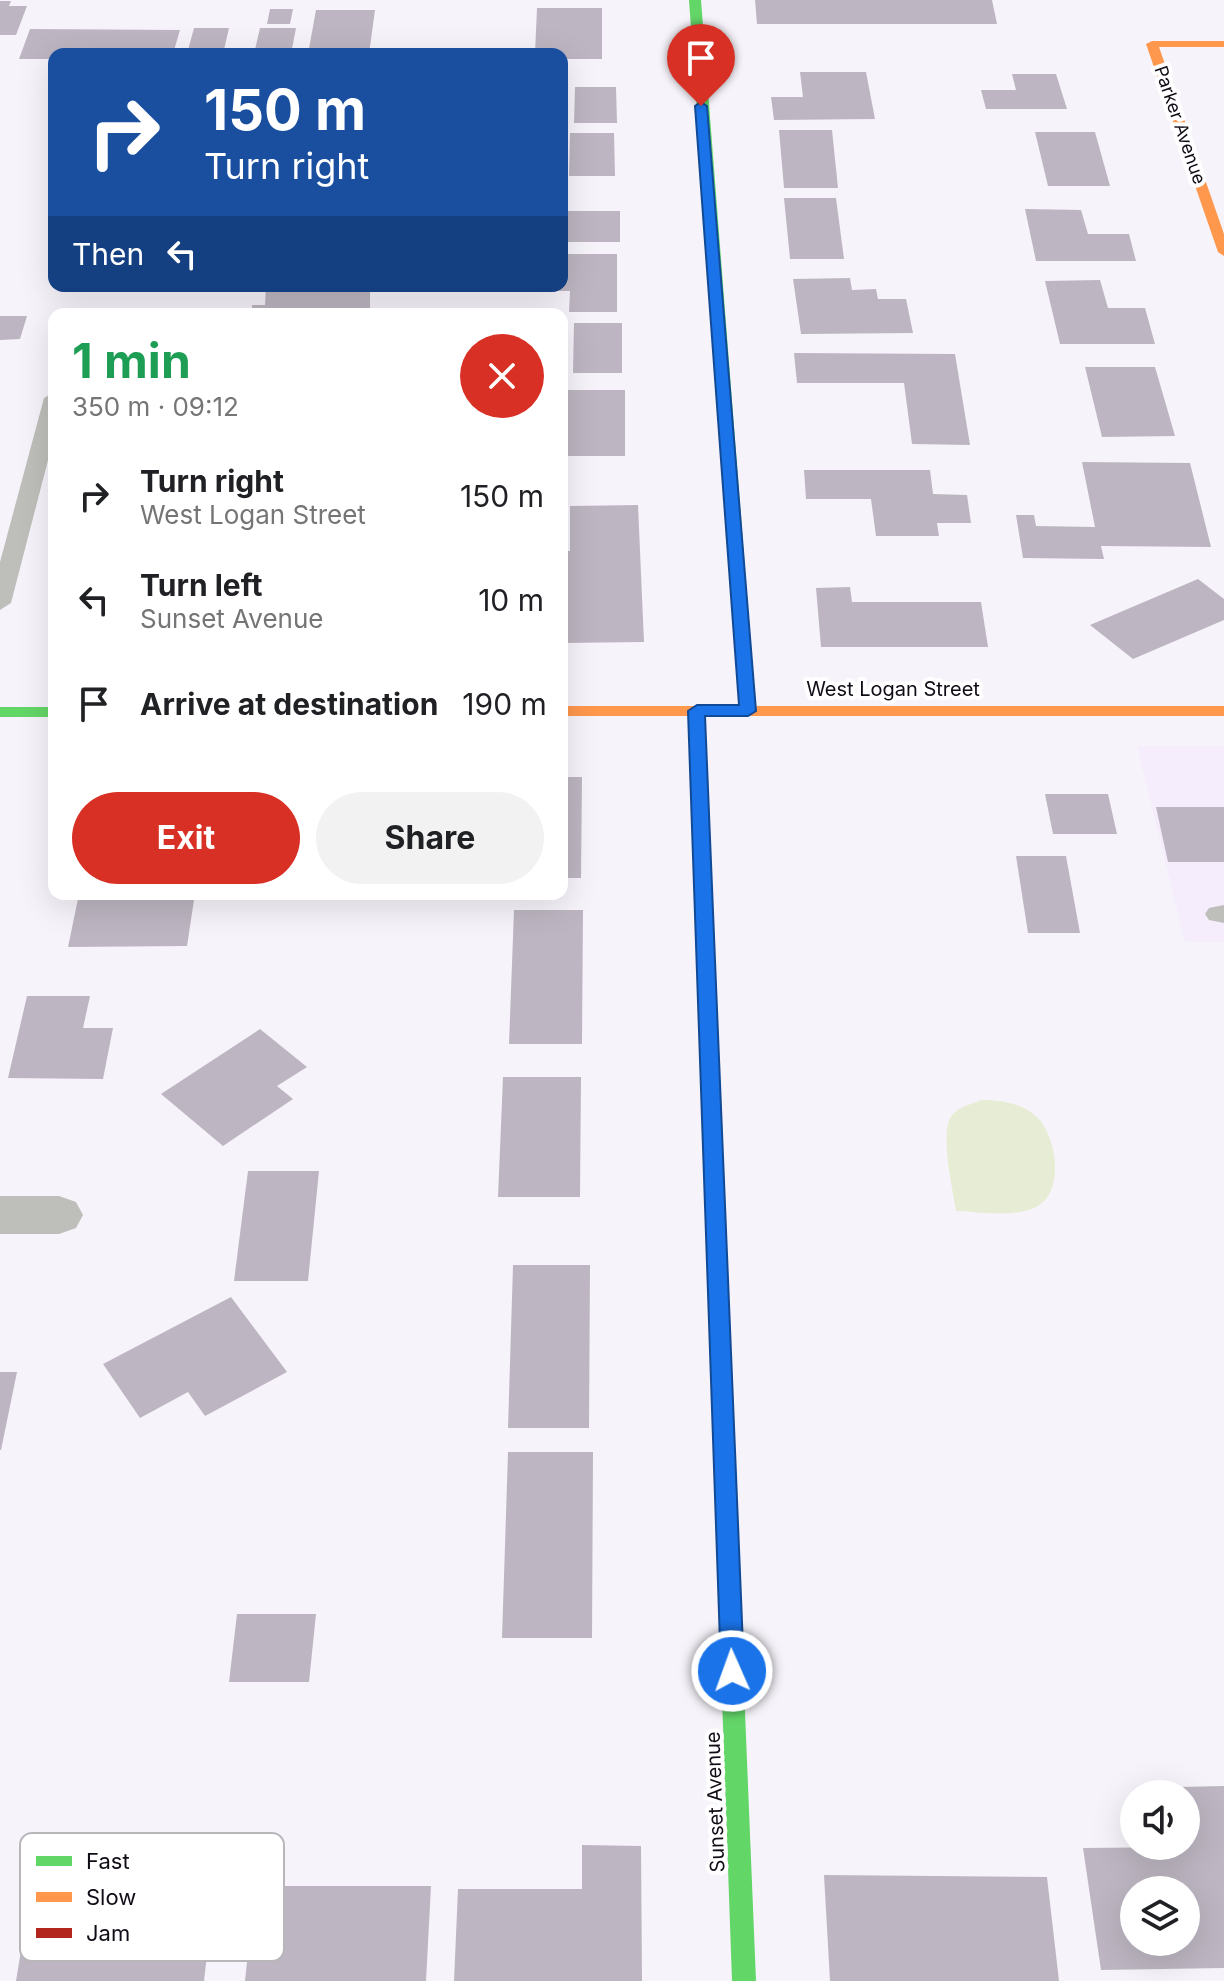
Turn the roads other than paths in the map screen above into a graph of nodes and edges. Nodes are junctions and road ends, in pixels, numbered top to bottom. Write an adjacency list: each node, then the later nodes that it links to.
1 (695, 0): 8 (street)
2 (1224, 44): 3 (street, Parker Avenue)
3 (1224, 252)
4 (48, 421): 5 (lane)
5 (0, 603)
6 (568, 711): 7 (street, West Logan Street)
7 (697, 711): 8 (street, West Logan Street); 14 (street, Sunset Avenue)
8 (748, 711): 9 (street, West Logan Street)
9 (1224, 711)
10 (48, 713): 11 (street)
11 (1, 717)
12 (0, 1215): 13 (street)
13 (59, 1215)
14 (744, 1981)

